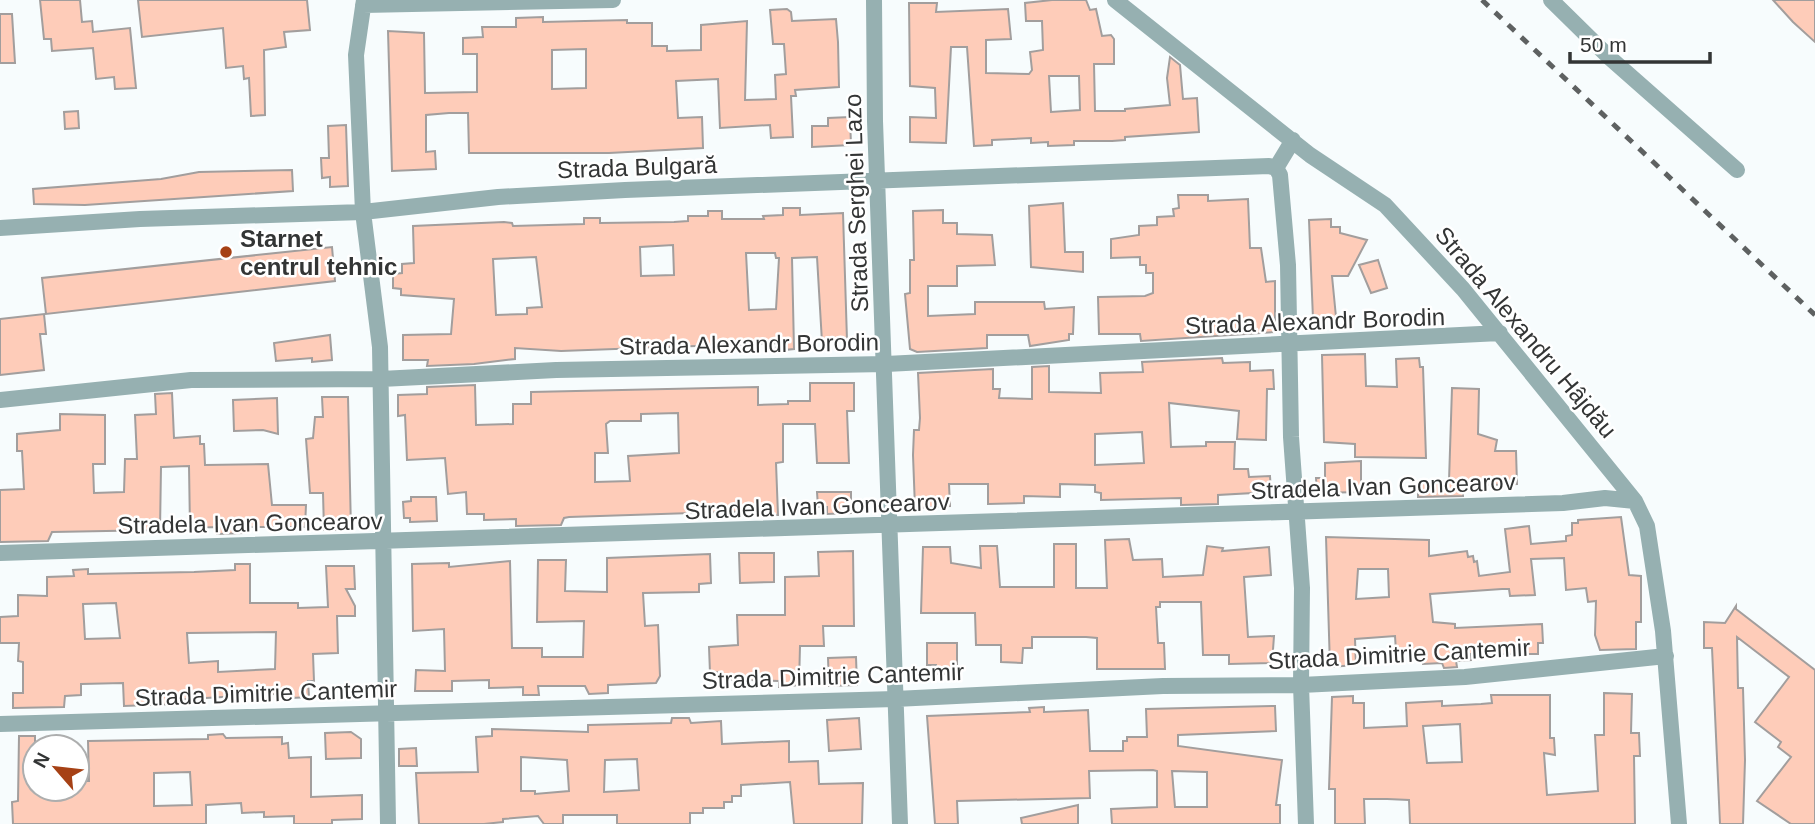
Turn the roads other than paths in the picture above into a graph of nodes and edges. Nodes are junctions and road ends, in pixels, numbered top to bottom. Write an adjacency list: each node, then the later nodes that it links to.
1 (613, 0): 5 (street)
2 (874, 0): 9 (street, Strada Serghei Lazo)
3 (1115, 0): 6 (street, Strada Alexandru Hâjdău)
4 (1551, 0): 8 (street)
5 (363, 3): 10 (street)
6 (1293, 141): 7 (street); 12 (street, Strada Alexandru Hâjdău)
7 (1276, 168): 9 (street, Strada Bulgară); 13 (street)
8 (1737, 170)
9 (877, 182): 10 (street, Strada Bulgară); 14 (street, Strada Serghei Lazo)
10 (363, 212): 11 (street, Strada Bulgară); 15 (street)
11 (0, 228)
12 (1500, 333): 13 (street, Strada Alexandr Borodin); 17 (street, Strada Alexandru Hâjdău)
13 (1288, 345): 14 (street, Strada Alexandr Borodin); 18 (street)
14 (886, 365): 15 (street, Strada Alexandr Borodin); 19 (street, Strada Serghei Lazo)
15 (380, 379): 16 (street, Strada Alexandr Borodin); 20 (street)
16 (0, 400)
17 (1635, 500): 18 (street, Stradela Ivan Goncearov); 22 (street, Strada Alexandru Hâjdău)
18 (1297, 511): 19 (street, Stradela Ivan Goncearov); 23 (street)
19 (891, 527): 20 (street, Stradela Ivan Goncearov); 24 (street, Strada Serghei Lazo)
20 (381, 543): 21 (street, Stradela Ivan Goncearov); 25 (street)
21 (0, 553)
22 (1666, 656): 23 (street, Strada Dimitrie Cantemir); 30 (street, Strada Alexandru Hâjdău)
23 (1301, 685): 24 (street, Strada Dimitrie Cantemir); 29 (street)
24 (895, 699): 25 (street, Strada Dimitrie Cantemir); 28 (street, Strada Serghei Lazo)
25 (384, 712): 26 (street, Strada Dimitrie Cantemir); 27 (street)
26 (0, 724)
27 (388, 824)
28 (900, 824)
29 (1306, 824)
30 (1679, 824)

